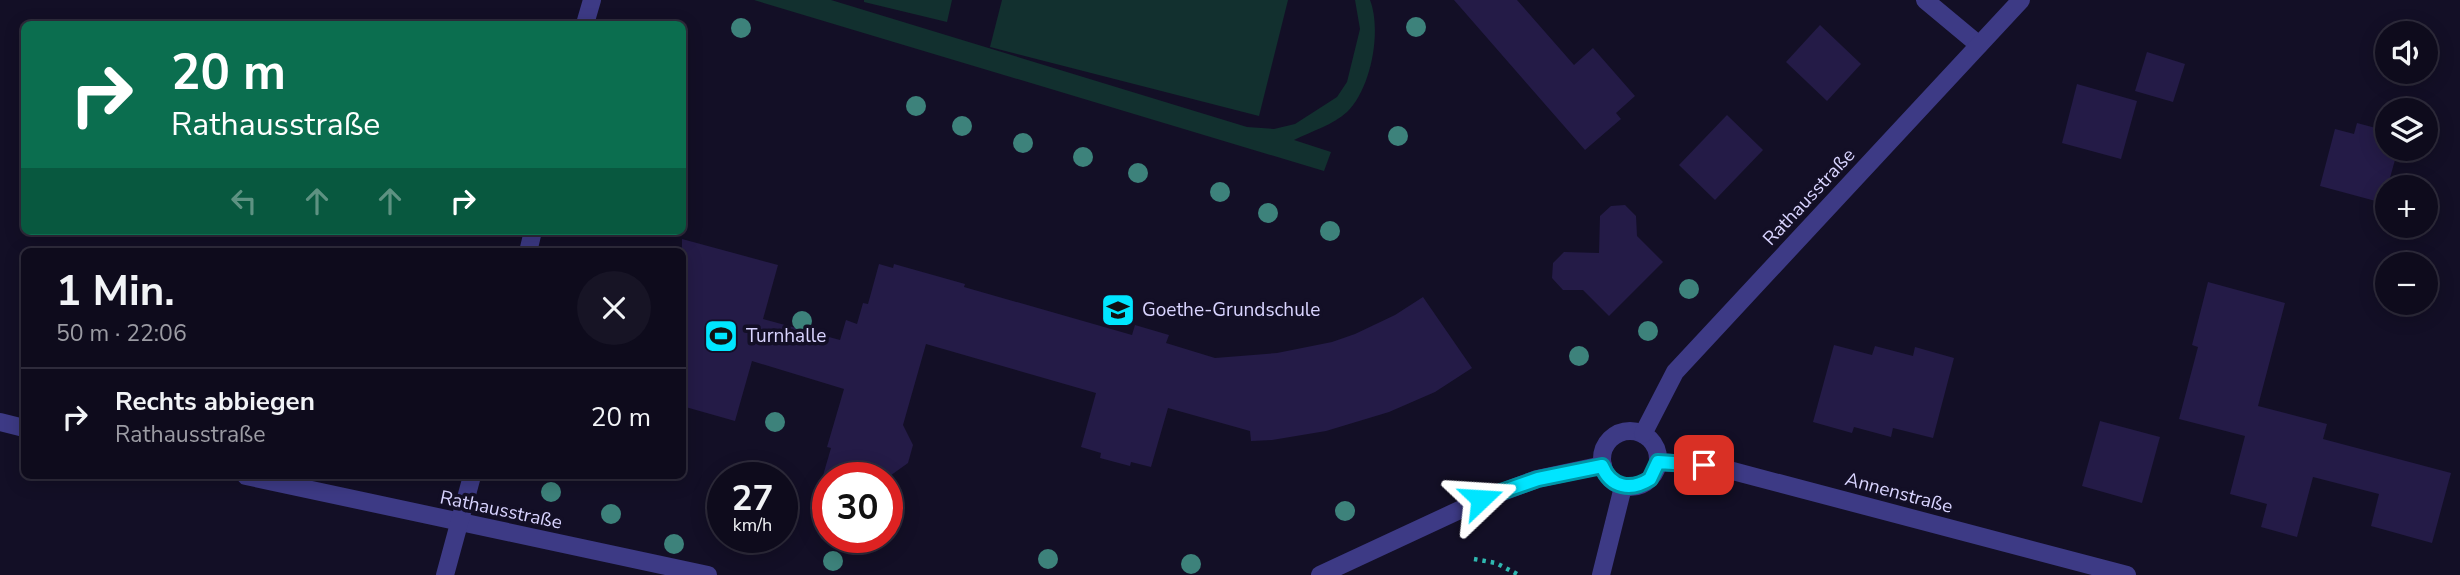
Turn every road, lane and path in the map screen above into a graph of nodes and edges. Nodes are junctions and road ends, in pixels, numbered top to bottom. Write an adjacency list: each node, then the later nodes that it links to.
1 (592, 0): 4 (street)
2 (1925, 0): 5 (street)
3 (2021, 0): 5 (street, Rathausstraße)
4 (586, 21)
5 (1979, 45): 8 (street, Rathausstraße)
6 (0, 422): 7 (street)
7 (21, 427)
8 (1643, 434): 9 (street); 10 (street)
9 (1658, 462): 13 (street); 21 (street, Annenstraße)
10 (1602, 466): 13 (street); 18 (street)
11 (260, 479): 14 (street, Rathausstraße)
12 (471, 479): 14 (street)
13 (1623, 486): 20 (street)
14 (460, 523): 16 (street); 17 (street, Rathausstraße)
15 (1474, 559): 19 (path)
16 (445, 575)
17 (708, 575)
18 (1320, 575)
19 (1518, 575)
20 (1601, 575)
21 (2127, 575)

